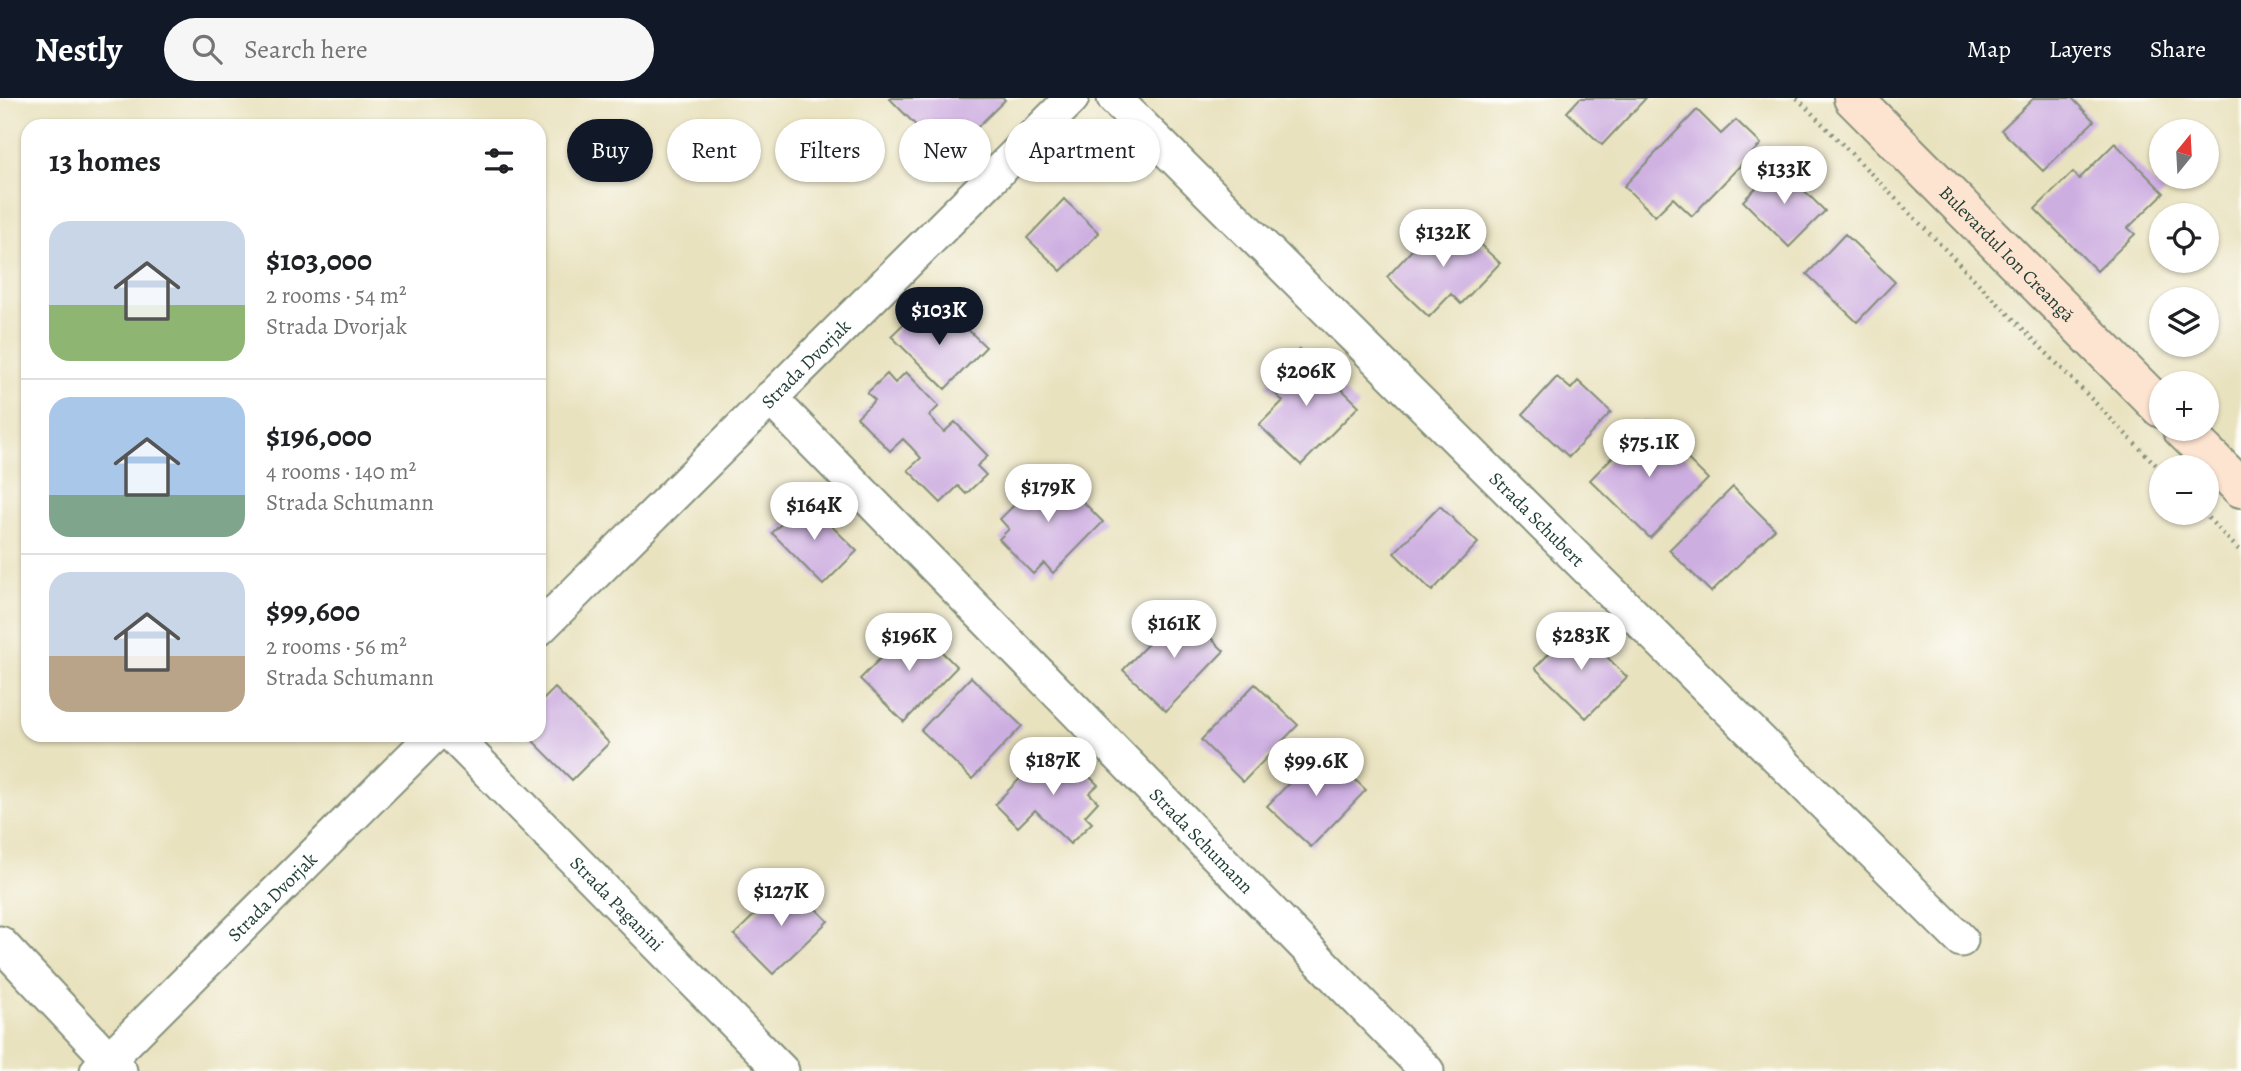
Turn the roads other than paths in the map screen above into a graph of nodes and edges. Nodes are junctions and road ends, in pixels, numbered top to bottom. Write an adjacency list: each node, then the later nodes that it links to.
1 (1072, 98): 5 (street, Strada Dvorjak)
2 (1114, 98): 11 (street, Strada Schubert)
3 (1853, 98): 4 (street, Bulevardul Ion Creangă)
4 (2149, 396)
5 (770, 398): 8 (street, Strada Dvorjak); 15 (street, Strada Schumann)
6 (2194, 441): 7 (street)
7 (2241, 488)
8 (546, 622)
9 (427, 742): 13 (street, Strada Dvorjak)
10 (459, 742): 14 (street, Strada Paganini)
11 (1961, 940)
12 (0, 943): 13 (street)
13 (109, 1067)
14 (782, 1071)
15 (1427, 1071)

